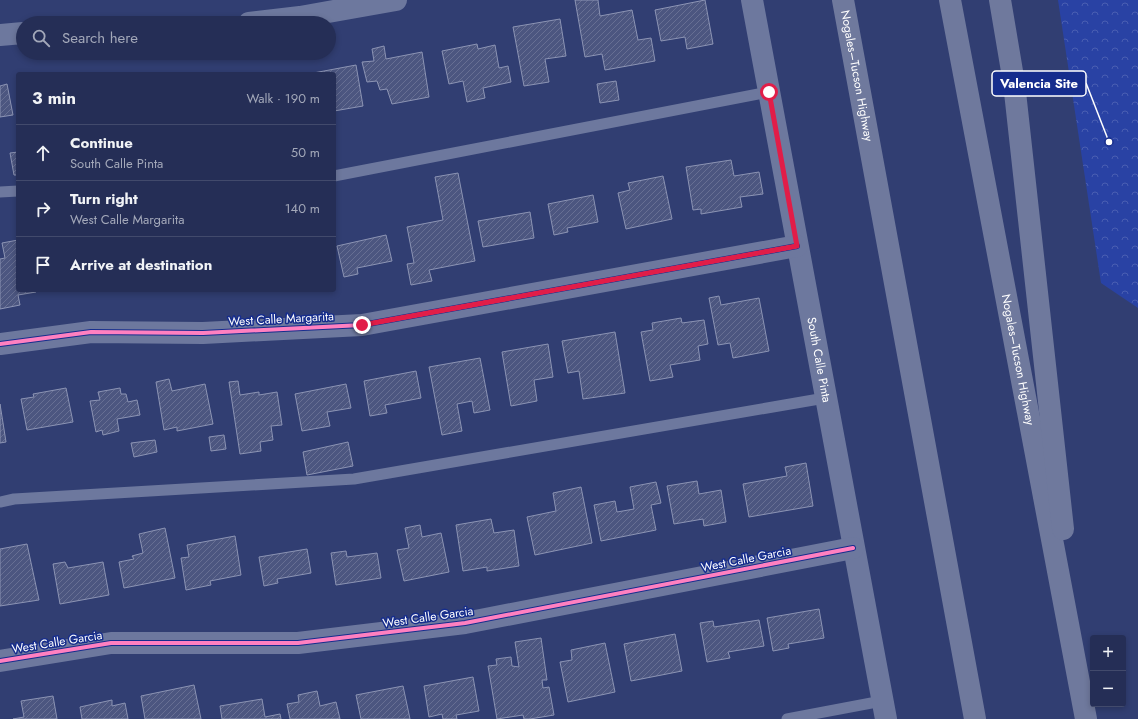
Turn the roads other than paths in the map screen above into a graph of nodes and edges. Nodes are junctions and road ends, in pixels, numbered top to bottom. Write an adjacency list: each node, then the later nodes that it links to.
1 (396, 0): 6 (street)
2 (752, 0): 9 (street, South Calle Pinta)
3 (843, 0): 22 (highway, Nogales–Tucson Highway)
4 (950, 0): 19 (highway, Nogales–Tucson Highway)
5 (1000, 0): 19 (highway)
6 (306, 16)
7 (16, 34): 8 (street)
8 (0, 35)
9 (769, 92): 10 (lane); 13 (street, South Calle Pinta)
10 (336, 176)
11 (16, 191): 12 (lane)
12 (0, 192)
13 (797, 246): 14 (street, West Calle Margarita); 15 (street, South Calle Pinta)
14 (0, 344)
15 (826, 398): 16 (lane); 17 (street, South Calle Pinta)
16 (0, 502)
17 (853, 548): 18 (street, West Calle Garcia); 20 (street, South Calle Pinta)
18 (0, 661)
19 (1084, 709)
20 (884, 710): 21 (lane)
21 (787, 719)
22 (975, 719)

